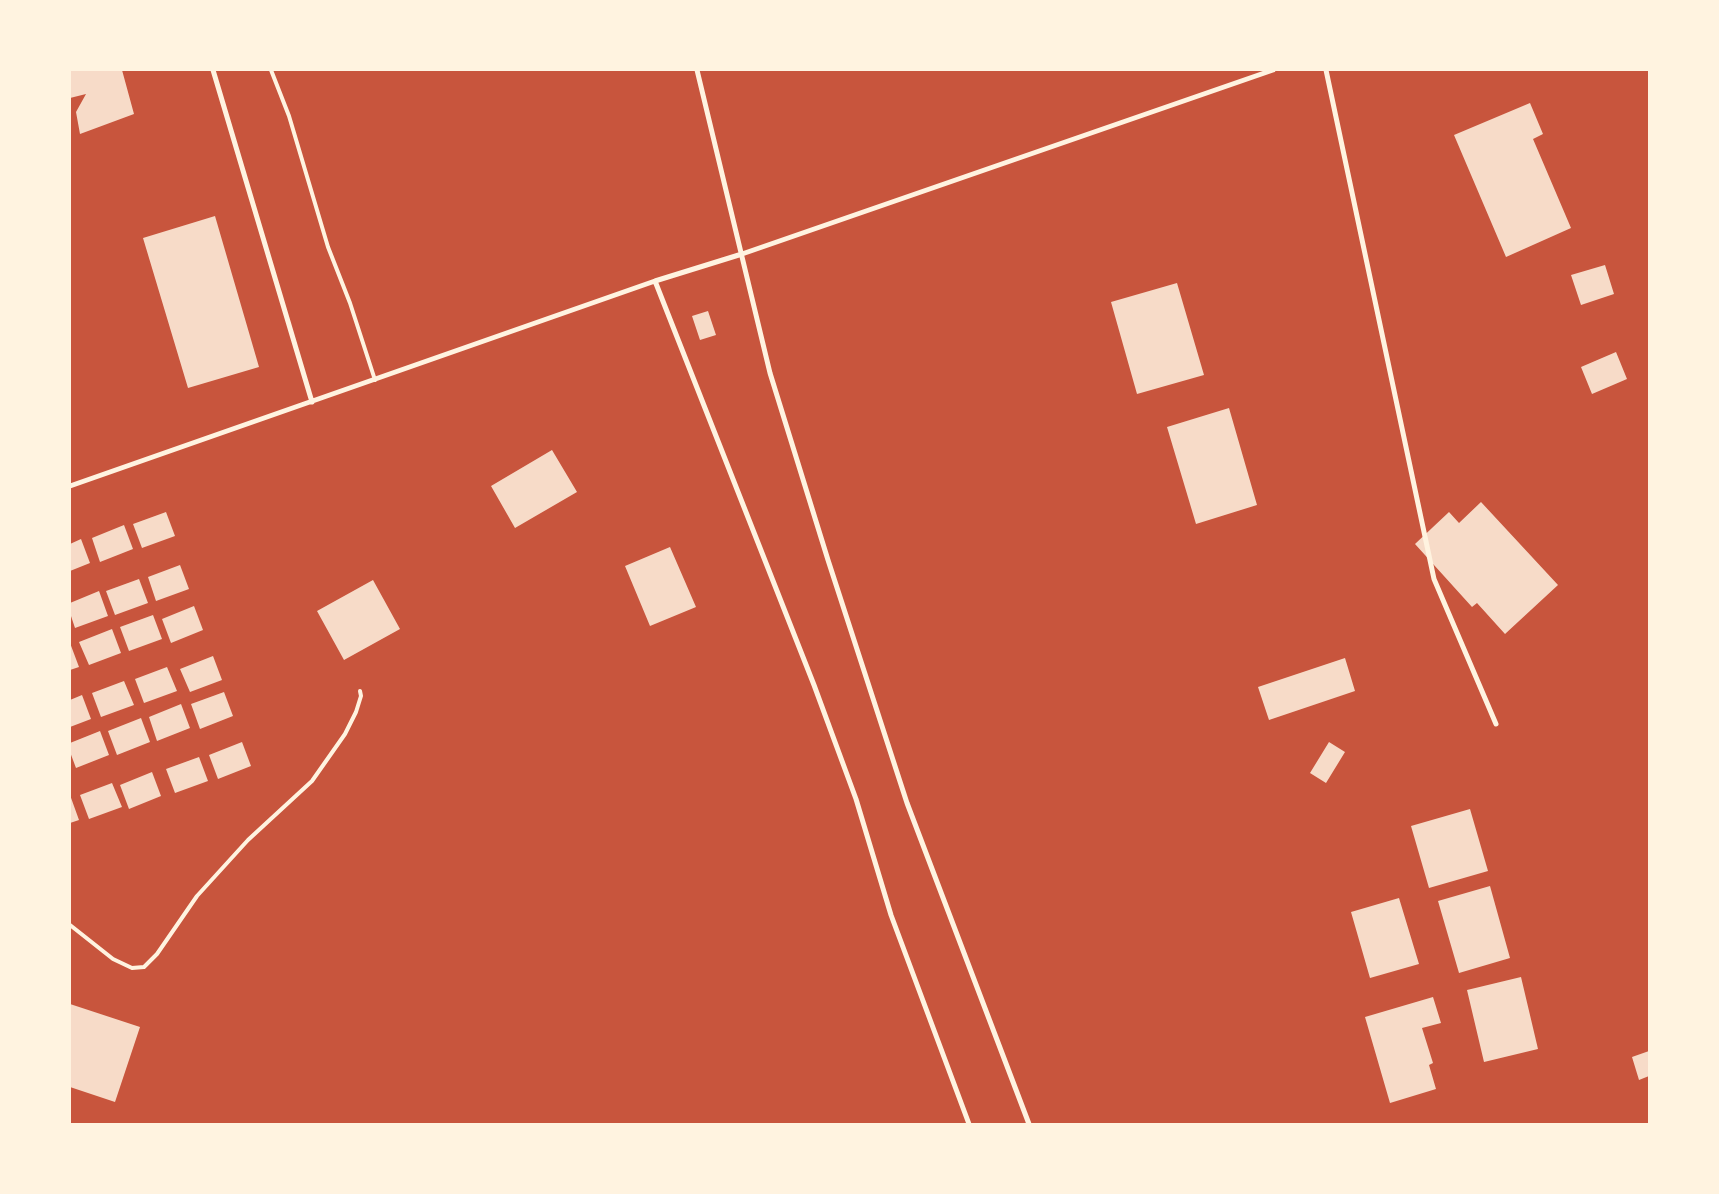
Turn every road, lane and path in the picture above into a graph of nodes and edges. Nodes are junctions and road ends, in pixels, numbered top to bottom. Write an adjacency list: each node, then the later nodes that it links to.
1 (213, 70): 9 (street)
2 (271, 70): 8 (lane)
3 (697, 70): 6 (street)
4 (1273, 70): 6 (street)
5 (1326, 70): 12 (street)
6 (742, 254): 7 (street); 15 (street)
7 (655, 281): 8 (street); 14 (street)
8 (374, 380): 9 (street)
9 (312, 402): 10 (street)
10 (70, 486)
11 (360, 691): 13 (lane)
12 (1496, 724)
13 (70, 925)
14 (970, 1124)
15 (1029, 1124)

